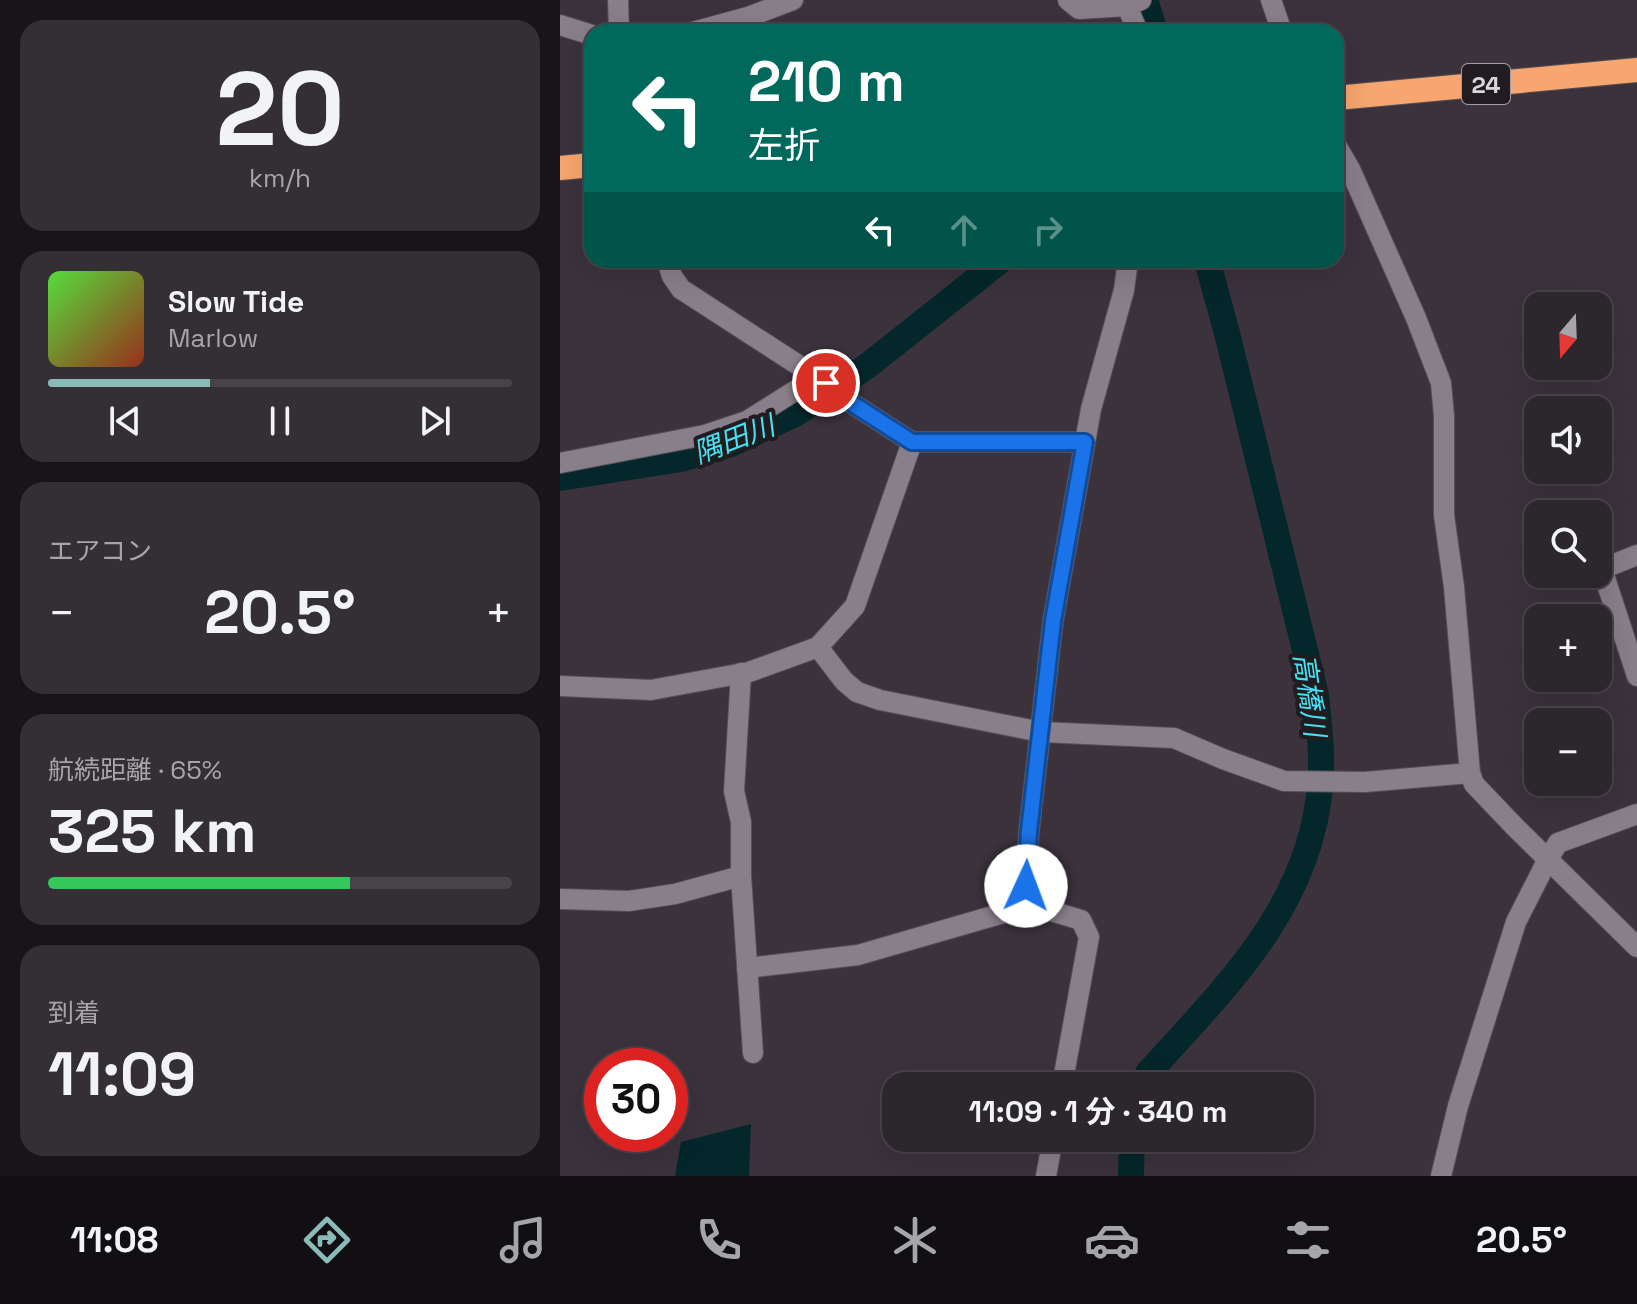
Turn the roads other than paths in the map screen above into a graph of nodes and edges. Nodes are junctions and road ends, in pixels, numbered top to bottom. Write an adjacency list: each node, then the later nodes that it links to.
1 (618, 0): 6 (street)
2 (793, 0): 7 (street)
3 (1068, 0): 5 (street)
4 (1271, 0): 9 (street)
5 (1134, 3): 8 (street)
6 (619, 24)
7 (722, 24)
8 (1137, 24)
9 (1279, 24)
10 (560, 25): 11 (street)
11 (584, 32)
12 (1637, 70): 13 (highway, 24)
13 (1344, 97)
14 (1344, 159): 29 (street)
15 (584, 166): 16 (highway)
16 (560, 168)
17 (670, 268): 19 (street)
18 (1127, 268): 21 (street)
19 (822, 380): 20 (street); 22 (street)
20 (912, 442): 21 (street); 24 (street)
21 (1085, 442): 28 (street)
22 (560, 463)
23 (1637, 555): 26 (street)
24 (818, 647): 25 (street); 28 (street)
25 (741, 673): 27 (street); 32 (street)
26 (1637, 676)
27 (560, 686)
28 (1041, 732): 29 (street); 34 (street)
29 (1470, 773): 31 (street)
30 (1637, 814): 31 (street)
31 (1548, 859): 35 (street); 41 (street)
32 (741, 876): 33 (street); 36 (street)
33 (560, 899)
34 (1031, 905): 36 (street); 38 (street)
35 (1637, 947)
36 (747, 968): 37 (street)
37 (753, 1053)
38 (1065, 1072)
39 (1050, 1152): 40 (street)
40 (1046, 1176)
41 (1441, 1176)

